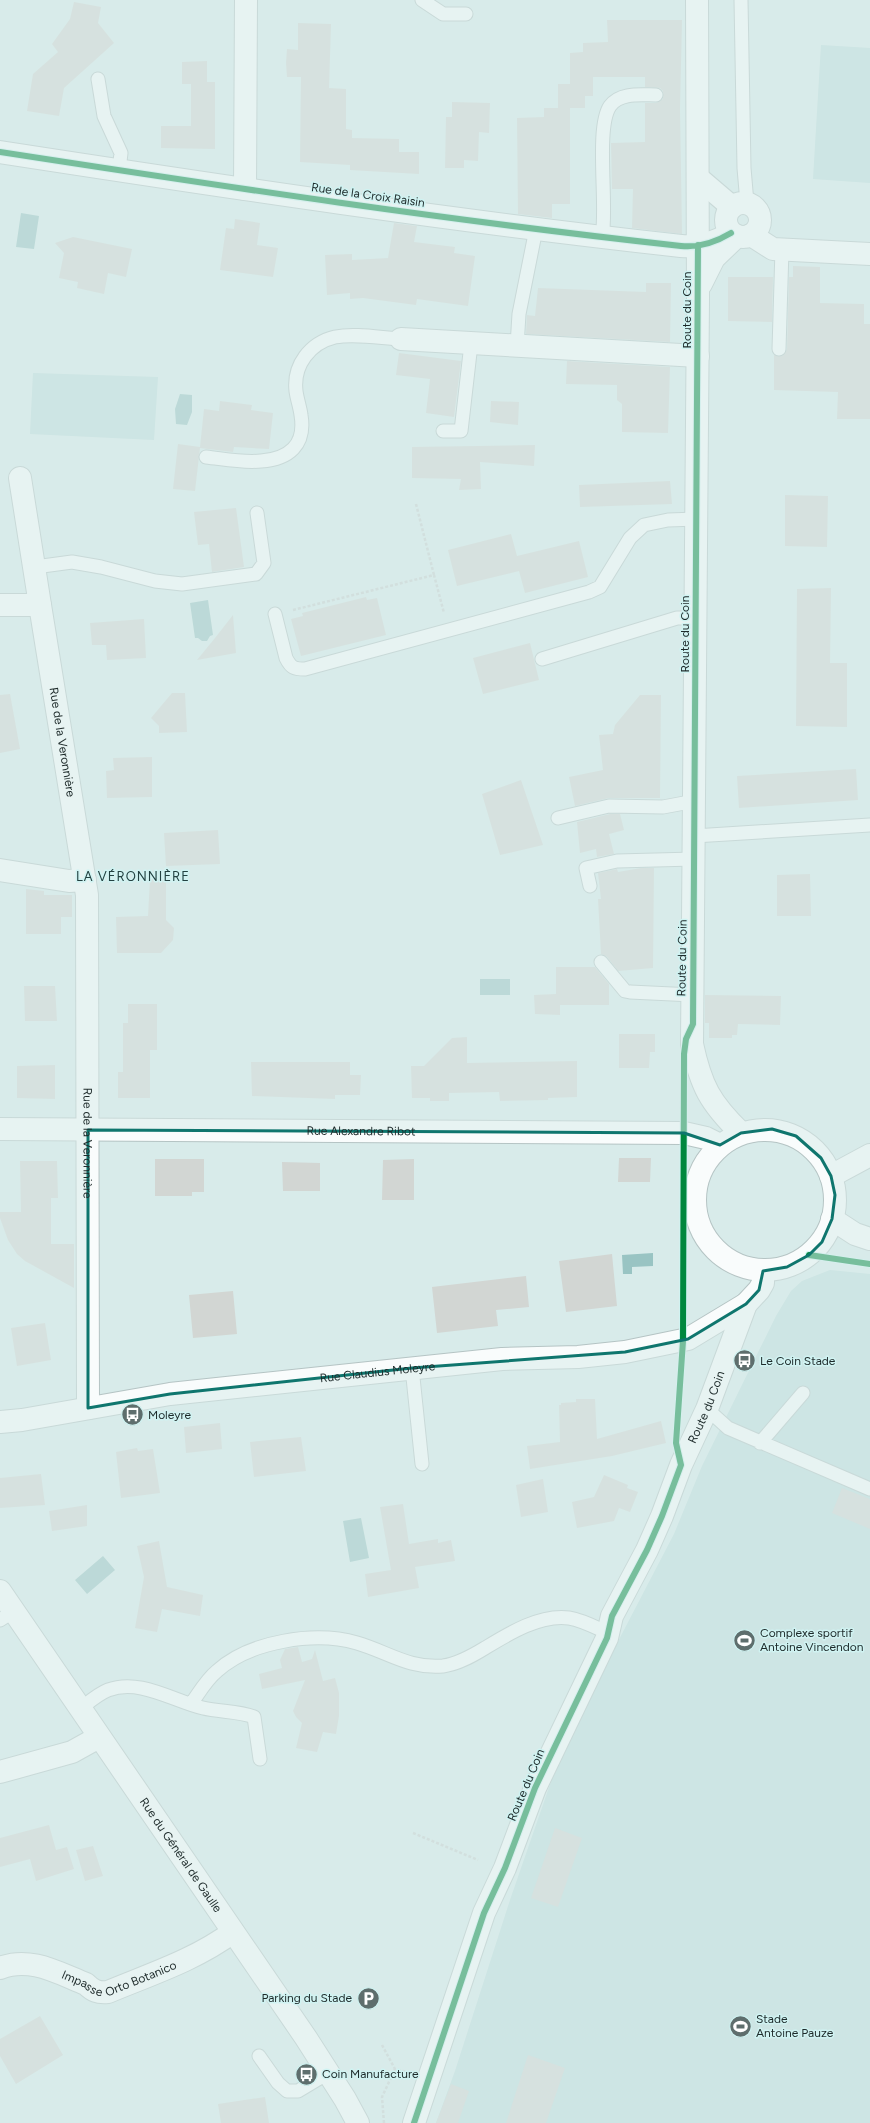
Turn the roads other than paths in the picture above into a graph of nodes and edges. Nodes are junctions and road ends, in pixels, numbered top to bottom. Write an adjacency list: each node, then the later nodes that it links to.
1 (246, 0): 11 (street)
2 (422, 0): 5 (lane)
3 (697, 0): 10 (street, Route du Coin)
4 (741, 0): 12 (lane)
5 (466, 14)
6 (98, 79): 9 (lane)
7 (656, 95): 15 (lane)
8 (0, 152): 9 (street, Rue de la Croix Raisin)
9 (119, 170): 11 (street, Rue de la Croix Raisin)
10 (698, 178): 12 (street, Route du Coin); 16 (street, Route du Coin)
11 (245, 189): 13 (street, Rue de la Croix Raisin)
12 (739, 205): 14 (street); 14 (street, Route du Coin)
13 (536, 229): 15 (street, Rue de la Croix Raisin); 22 (lane)
14 (740, 234): 16 (street, Rue de la Croix Raisin); 17 (street); 19 (street, Route du Coin)
15 (602, 237): 16 (street, Rue de la Croix Raisin)
16 (698, 245): 19 (street, Route du Coin)
17 (782, 249): 18 (street); 23 (lane)
18 (870, 254)
19 (698, 293): 24 (street, Route du Coin)
20 (401, 339): 21 (street, Route du Coin); 26 (lane)
21 (471, 344): 22 (street, Route du Coin); 25 (lane)
22 (517, 346): 24 (street, Route du Coin)
23 (779, 349)
24 (698, 356): 29 (street, Route du Coin)
25 (443, 431)
26 (206, 457)
27 (20, 478): 30 (street, Rue de la Veronnière)
28 (257, 513): 30 (lane)
29 (696, 519): 33 (lane); 34 (street, Route du Coin)
30 (35, 567): 32 (street, Rue de la Veronnière)
31 (0, 604): 32 (street)
32 (40, 606): 42 (street, Rue de la Veronnière)
33 (275, 614)
34 (696, 618): 35 (lane); 36 (street, Route du Coin)
35 (542, 659)
36 (695, 801): 37 (lane); 39 (street, Route du Coin)
37 (558, 818)
38 (870, 825): 39 (lane)
39 (694, 836): 40 (street, Route du Coin)
40 (694, 859): 43 (lane); 45 (street, Route du Coin)
41 (0, 870): 42 (street)
42 (85, 880): 47 (street, Rue de la Veronnière)
43 (590, 886)
44 (601, 962): 45 (lane)
45 (693, 995): 48 (street, Route du Coin)
46 (0, 1129): 47 (street, Rue Alexandre Ribot)
47 (88, 1130): 49 (street, Rue Alexandre Ribot); 58 (street, Rue de la Veronnière)
48 (741, 1133): 49 (street); 51 (street)
49 (720, 1145): 54 (street)
50 (870, 1155): 51 (street)
51 (831, 1176): 52 (street)
52 (832, 1220): 53 (street); 54 (street)
53 (870, 1239)
54 (763, 1271): 55 (street, Route du Coin)
55 (746, 1304): 56 (street, Rue Claudius Moleyre); 59 (street, Route du Coin)
56 (412, 1368): 58 (street, Rue Claudius Moleyre); 62 (lane)
57 (804, 1392): 61 (lane)
58 (88, 1408): 60 (street, Rue Claudius Moleyre)
59 (707, 1409): 61 (lane); 66 (street, Route du Coin)
60 (0, 1422)
61 (760, 1444): 63 (lane)
62 (422, 1464)
63 (870, 1489)
64 (0, 1591): 65 (street, Rue du Général de Gaulle)
65 (7, 1616): 68 (street, Rue du Général de Gaulle)
66 (608, 1633): 67 (lane); 77 (street, Route du Coin)
67 (191, 1704): 68 (lane); 70 (lane)
68 (80, 1708): 69 (street, Rue du Général de Gaulle)
69 (99, 1737): 71 (street); 72 (street, Rue du Général de Gaulle)
70 (260, 1759)
71 (0, 1772)
72 (233, 1932): 73 (street, Impasse Orto Botanico); 75 (street, Rue du Général de Gaulle)
73 (0, 1968)
74 (259, 2056): 75 (lane)
75 (328, 2073): 76 (street, Rue du Général de Gaulle)
76 (358, 2123)
77 (414, 2123)

